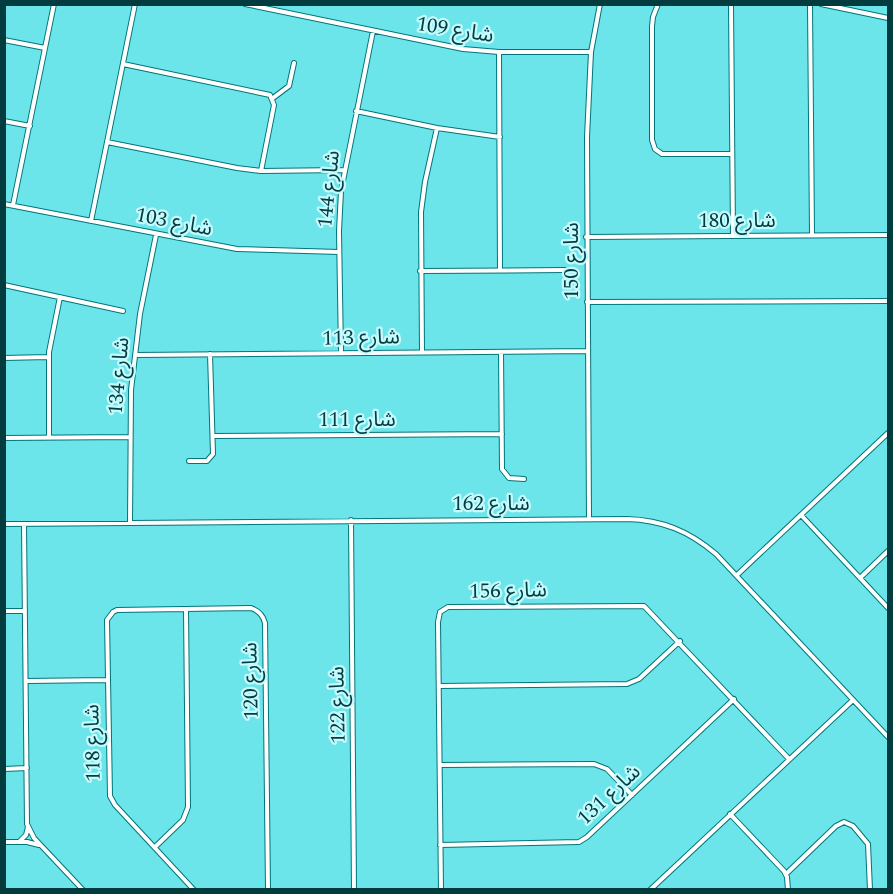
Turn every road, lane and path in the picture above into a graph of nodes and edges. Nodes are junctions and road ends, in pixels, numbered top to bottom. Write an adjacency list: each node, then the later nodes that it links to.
1 (54, 4): 12 (street)
2 (135, 4): 16 (street)
3 (245, 4): 10 (street, شارع 109)
4 (600, 4): 14 (street, شارع 150)
5 (658, 4): 24 (street)
6 (731, 4): 24 (street)
7 (810, 4): 31 (street)
8 (821, 4): 9 (street)
9 (888, 18)
10 (373, 31): 13 (street, شارع 109); 18 (street, شارع 144)
11 (4, 40): 12 (street)
12 (45, 48): 20 (street)
13 (499, 52): 14 (street, شارع 109); 22 (street)
14 (591, 52): 34 (street, شارع 150)
15 (294, 63): 17 (street)
16 (123, 64): 17 (street); 23 (street)
17 (273, 98): 26 (street)
18 (356, 111): 21 (street); 25 (street, شارع 144)
19 (4, 121): 20 (street)
20 (30, 126): 28 (street)
21 (437, 128): 22 (street); 38 (street)
22 (500, 137): 36 (street)
23 (107, 142): 26 (street); 29 (street)
24 (732, 154): 33 (street)
25 (344, 170): 26 (street); 35 (street, شارع 144)
26 (261, 171)
27 (4, 204): 28 (street, شارع 103)
28 (13, 205): 29 (street, شارع 103)
29 (90, 221): 30 (street, شارع 103)
30 (156, 235): 35 (street, شارع 103); 49 (street, شارع 134)
31 (812, 235): 32 (street, شارع 180); 33 (street, شارع 180)
32 (888, 235)
33 (733, 236): 34 (street, شارع 180)
34 (586, 237): 42 (street, شارع 150)
35 (339, 252): 47 (street, شارع 144)
36 (500, 270): 37 (street); 38 (street)
37 (565, 270)
38 (420, 271): 45 (street)
39 (4, 285): 40 (street)
40 (60, 297): 43 (street); 50 (street)
41 (888, 301): 42 (street)
42 (587, 302): 44 (street, شارع 150)
43 (123, 311)
44 (588, 351): 46 (street, شارع 113); 61 (street, شارع 150)
45 (422, 352): 46 (street, شارع 113); 47 (street, شارع 113)
46 (501, 352): 53 (street)
47 (341, 353): 48 (street, شارع 113)
48 (210, 354): 49 (street, شارع 113); 54 (street)
49 (135, 355): 56 (street, شارع 134)
50 (48, 357): 51 (street); 55 (street)
51 (4, 358)
52 (888, 433): 60 (street)
53 (502, 434): 54 (street, شارع 111); 59 (street)
54 (213, 436): 58 (street)
55 (48, 437): 56 (street); 57 (street)
56 (129, 437): 63 (street, شارع 134)
57 (4, 438)
58 (189, 460)
59 (524, 479)
60 (801, 515): 67 (street); 68 (street)
61 (589, 519): 62 (street, شارع 162); 67 (street, شارع 162)
62 (351, 520): 63 (street, شارع 162); 98 (street, شارع 122)
63 (129, 523): 65 (street, شارع 162)
64 (4, 524): 65 (street, شارع 162)
65 (24, 524): 73 (street)
66 (888, 551): 68 (street)
67 (737, 575): 79 (street, شارع 162)
68 (860, 578): 69 (street)
69 (888, 608)
70 (186, 609): 71 (street, شارع 120); 92 (street); 97 (street, شارع 120)
71 (122, 610): 75 (street, شارع 118)
72 (4, 611): 73 (street)
73 (25, 611): 76 (street)
74 (680, 641): 77 (street); 77 (street, شارع 156); 78 (street, شارع 156)
75 (108, 680): 76 (street); 92 (street, شارع 118)
76 (26, 681): 83 (street)
77 (439, 686): 82 (street, شارع 156)
78 (734, 699): 81 (street, شارع 156); 85 (street, شارع 131)
79 (853, 700): 80 (street, شارع 162); 81 (street)
80 (888, 737)
81 (789, 759): 86 (street)
82 (440, 765): 85 (street); 91 (street, شارع 156)
83 (27, 768): 84 (street); 87 (street)
84 (4, 769)
85 (632, 795): 91 (street, شارع 131)
86 (730, 814): 93 (street); 94 (street)
87 (28, 827): 89 (street); 90 (street)
88 (4, 842): 89 (street)
89 (20, 842): 90 (street)
90 (40, 845): 95 (street)
91 (440, 845): 99 (street, شارع 156)
92 (155, 848): 96 (street, شارع 118)
93 (786, 874): 100 (street); 101 (street)
94 (652, 889)
95 (83, 890)
96 (194, 890)
97 (268, 890)
98 (354, 890)
99 (441, 890)
100 (789, 890)
101 (870, 890)

